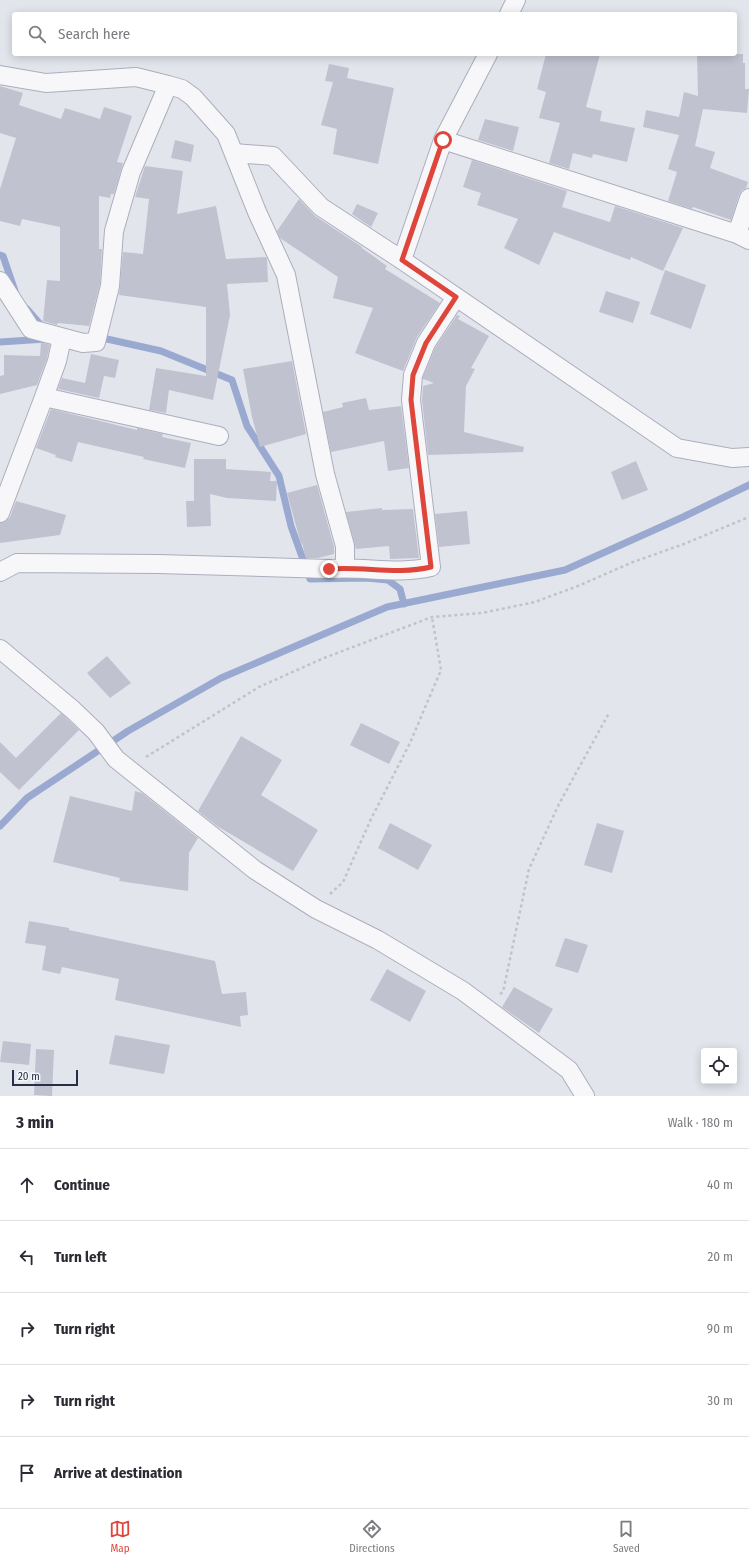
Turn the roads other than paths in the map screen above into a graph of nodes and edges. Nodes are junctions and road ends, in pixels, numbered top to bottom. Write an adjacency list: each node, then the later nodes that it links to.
1 (516, 0): 2 (street)
2 (510, 12)
3 (487, 56): 6 (street)
4 (0, 75): 5 (street)
5 (168, 85): 7 (street); 13 (street)
6 (443, 140): 9 (street); 10 (street)
7 (234, 153): 10 (street); 18 (street)
8 (749, 198): 9 (street)
9 (743, 237)
10 (402, 260): 12 (street)
11 (0, 282): 13 (street)
12 (456, 297): 16 (street); 18 (street)
13 (62, 338): 14 (street)
14 (44, 397): 15 (street); 17 (street)
15 (219, 436)
16 (749, 457)
17 (0, 513)
18 (345, 568): 19 (street)
19 (0, 572)
20 (0, 649): 21 (street)
21 (584, 1096)

